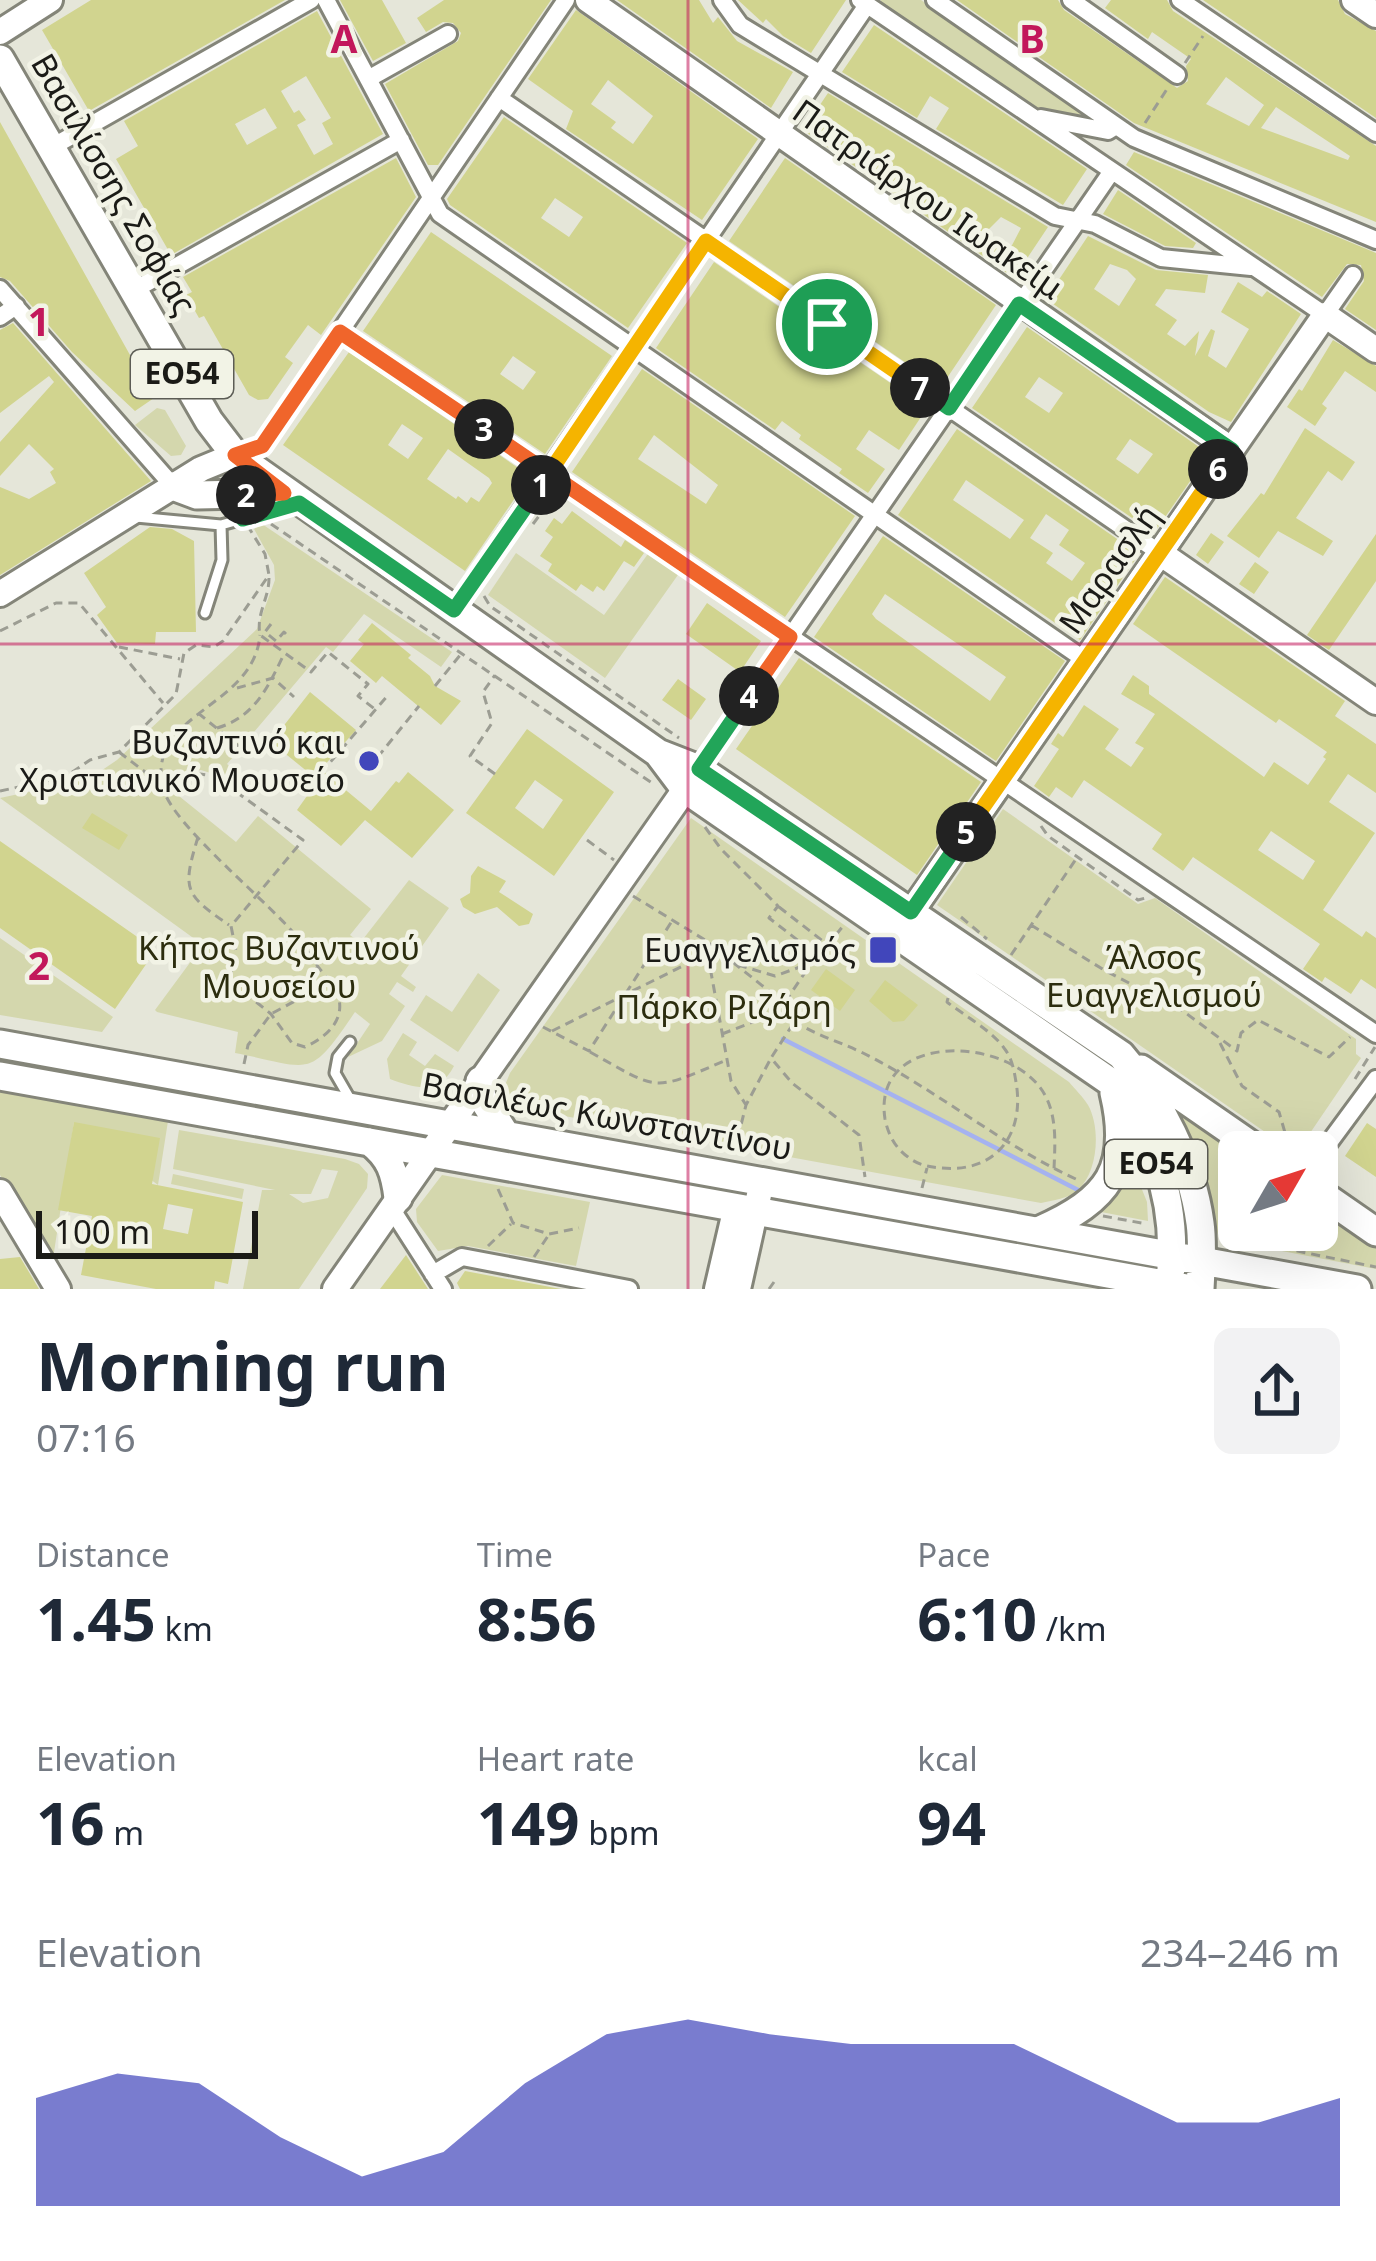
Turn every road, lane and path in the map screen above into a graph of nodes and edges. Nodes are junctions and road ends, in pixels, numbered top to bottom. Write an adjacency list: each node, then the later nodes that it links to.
1 (50, 0): 13 (street)
2 (311, 0): 25 (street)
3 (326, 0): 18 (street)
4 (566, 0): 19 (street)
5 (588, 0): 23 (street, Πατριάρχου Ιωακείμ)
6 (722, 0): 16 (street)
7 (935, 0): 21 (street)
8 (1071, 0): 17 (street)
9 (1180, 0): 22 (street)
10 (1354, 0): 12 (street)
11 (863, 2): 16 (street); 20 (street)
12 (1376, 15)
13 (0, 32)
14 (448, 34): 18 (street)
15 (0, 59): 25 (main road, Βασιλίσσης Σοφίας / ΕΟ54)
16 (820, 74): 23 (street); 28 (street)
17 (1177, 75)
18 (368, 79): 24 (street)
19 (499, 98): 27 (street); 30 (street)
20 (1030, 116): 21 (street); 26 (street)
21 (1116, 126): 29 (street)
22 (1376, 134)
23 (778, 135): 30 (street); 35 (street, Πατριάρχου Ιωακείμ)
24 (401, 140): 27 (street); 34 (street)
25 (52, 147): 34 (main road, Βασιλίσσης Σοφίας / ΕΟ54)
26 (1112, 171): 28 (street); 31 (street)
27 (431, 198): 38 (street); 39 (street)
28 (1078, 221): 31 (street); 35 (street)
29 (1376, 240)
30 (706, 241): 39 (street); 41 (street)
31 (1254, 268): 37 (street)
32 (1353, 275): 37 (street, Μαρασλή)
33 (0, 289): 36 (street)
34 (134, 290): 43 (main road, Βασιλίσσης Σοφίας / ΕΟ54)
35 (1019, 304): 41 (street); 42 (street, Πατριάρχου Ιωακείμ)
36 (8, 312): 45 (street)
37 (1320, 312): 40 (street); 42 (street, Μαρασλή)
38 (340, 332): 43 (street); 44 (street)
39 (633, 349): 44 (street); 48 (street)
40 (1376, 350)
41 (949, 408): 48 (street); 53 (street)
42 (1232, 450): 53 (street, Μαρασλή)
43 (235, 455): 45 (street); 46 (main road, Βασιλίσσης Σοφίας / ΕΟ54)
44 (556, 478): 52 (path); 57 (street); 63 (street)
45 (173, 486): 46 (main road); 47 (street)
46 (292, 498): 49 (lane); 57 (main road, Βασιλίσσης Σοφίας / ΕΟ54)
47 (125, 516): 51 (lane); 56 (street)
48 (877, 516): 63 (street); 68 (street)
49 (243, 519): 51 (lane); 54 (path)
50 (265, 520): 65 (path)
51 (221, 525): 58 (lane)
52 (525, 536)
53 (1160, 553): 68 (street, Μαρασλή); 75 (street)
54 (269, 575): 61 (path); 67 (path)
55 (487, 588): 86 (path)
56 (0, 594)
57 (454, 610): 86 (main road, Βασιλίσσης Σοφίας / ΕΟ54)
58 (205, 613)
59 (271, 624): 62 (path)
60 (0, 632): 64 (path)
61 (260, 634): 66 (path); 72 (path)
62 (287, 635)
63 (790, 637): 86 (street); 87 (street)
64 (117, 647): 67 (path); 76 (path)
65 (462, 652): 69 (path); 71 (path)
66 (284, 654): 70 (path); 78 (path)
67 (182, 659): 76 (path)
68 (1085, 660): 87 (street, Μαρασλή)
69 (495, 675): 85 (path); 86 (path)
70 (273, 678): 72 (path); 74 (path); 80 (path)
71 (435, 686)
72 (235, 689): 79 (path)
73 (389, 694): 78 (path)
74 (294, 697)
75 (1376, 702)
76 (164, 704): 81 (path)
77 (419, 706): 83 (path)
78 (376, 710): 84 (path)
79 (197, 712): 80 (path); 88 (path)
80 (217, 728): 82 (path)
81 (119, 752): 88 (path); 89 (path)
82 (247, 753)
83 (368, 769)
84 (321, 773)
85 (495, 774)
86 (685, 775): 103 (main road, Βασιλίσσης Σοφίας / ΕΟ54); 140 (street)
87 (1002, 781): 103 (street, Μαρασλή); 127 (street)
88 (162, 785): 92 (path); 97 (path)
89 (0, 791)
90 (1027, 814): 95 (path)
91 (705, 822): 99 (path)
92 (198, 836): 97 (path); 105 (path)
93 (587, 840): 94 (path)
94 (604, 852)
95 (1077, 857): 98 (path); 104 (path)
96 (631, 894): 101 (path)
97 (257, 896): 105 (path); 115 (path)
98 (1152, 896)
99 (778, 906): 102 (path); 111 (path)
100 (961, 917): 106 (path)
101 (673, 919): 107 (path); 118 (path)
102 (847, 921)
103 (904, 923): 132 (main road, Βασιλίσσης Σοφίας / ΕΟ54); 141 (main road, Βασιλίσσης Σοφίας / ΕΟ54)
104 (1031, 925): 112 (path); 116 (path)
105 (231, 926): 122 (path)
106 (982, 932)
107 (705, 940): 109 (path); 110 (path)
108 (824, 946): 111 (path)
109 (717, 950): 110 (path); 114 (path)
110 (707, 954): 118 (path); 126 (path)
111 (817, 955): 113 (path)
112 (1007, 962)
113 (811, 963): 114 (path); 120 (path)
114 (735, 964): 120 (path)
115 (318, 966): 122 (path); 122 (path)
116 (1132, 986): 119 (path); 128 (path)
117 (950, 990): 135 (path)
118 (625, 995): 125 (path); 131 (path)
119 (1061, 998)
120 (784, 1003): 121 (path)
121 (781, 1011): 123 (path); 126 (path)
122 (271, 1014): 136 (path)
123 (794, 1022): 133 (path); 137 (path)
124 (538, 1025): 125 (path)
125 (551, 1032): 131 (path)
126 (722, 1034): 134 (path)
127 (1366, 1038): 128 (path); 142 (path)
128 (1218, 1039): 147 (path)
129 (350, 1042): 144 (lane)
130 (0, 1044): 144 (main road, Βασιλέως Κωνσταντίνου)
131 (589, 1051): 134 (path)
132 (1120, 1054): 146 (main road, ΕΟ54); 174 (main road, Βασιλίσσης Σοφίας / ΕΟ54)
133 (771, 1058): 143 (path); 157 (path)
134 (727, 1060): 143 (path)
135 (1013, 1065): 137 (path); 151 (path); 155 (path)
136 (244, 1066)
137 (898, 1073): 151 (path); 154 (path)
138 (0, 1076): 150 (main road, Βασιλέως Κωνσταντίνου)
139 (1376, 1079): 148 (street)
140 (480, 1081): 145 (street); 149 (main road)
141 (1112, 1083): 161 (main road); 172 (main road, Βασιλίσσης Σοφίας / ΕΟ54)
142 (1352, 1084)
143 (746, 1105): 153 (path)
144 (358, 1108): 145 (main road, Βασιλέως Κωνσταντίνου)
145 (449, 1124): 149 (main road, Βασιλέως Κωνσταντίνου); 152 (street)
146 (1241, 1131)
147 (1285, 1131)
148 (1330, 1131)
149 (506, 1135): 158 (main road, Βασιλέως Κωνσταντίνου)
150 (370, 1142): 152 (main road, Βασιλέως Κωνσταντίνου); 162 (main road)
151 (1008, 1143): 154 (path); 155 (path)
152 (429, 1153): 162 (street); 164 (main road, Βασιλέως Κωνσταντίνου)
153 (734, 1153)
154 (928, 1167): 159 (path)
155 (1054, 1169): 161 (path)
156 (494, 1179): 165 (path)
157 (865, 1179)
158 (762, 1180): 164 (street); 168 (main road, Βασιλέως Κωνσταντίνου)
159 (922, 1188)
160 (0, 1192): 180 (street)
161 (1085, 1195): 166 (path); 168 (main road)
162 (394, 1203): 177 (street); 181 (street)
163 (1338, 1206): 169 (main road)
164 (746, 1209): 178 (street); 179 (main road, Βασιλέως Κωνσταντίνου)
165 (513, 1223): 170 (path); 173 (path)
166 (1148, 1225)
167 (579, 1228): 170 (path)
168 (1040, 1230): 172 (main road, Βασιλέως Κωνσταντίνου)
169 (1376, 1232)
170 (549, 1234): 176 (path)
171 (1291, 1251): 175 (path)
172 (1172, 1254): 174 (main road, Βασιλέως Κωνσταντίνου); 179 (main road, Βασιλίσσης Σοφίας / ΕΟ54)
173 (475, 1258): 176 (street); 177 (street)
174 (1201, 1259): 179 (main road, Βασιλίσσης Σοφίας / ΕΟ54); 184 (main road)
175 (1376, 1267)
176 (531, 1270): 182 (street)
177 (438, 1281)
178 (741, 1284): 183 (path)
179 (1183, 1288)
180 (58, 1289)
181 (335, 1289)
182 (628, 1289)
183 (769, 1289)
184 (1357, 1289)

